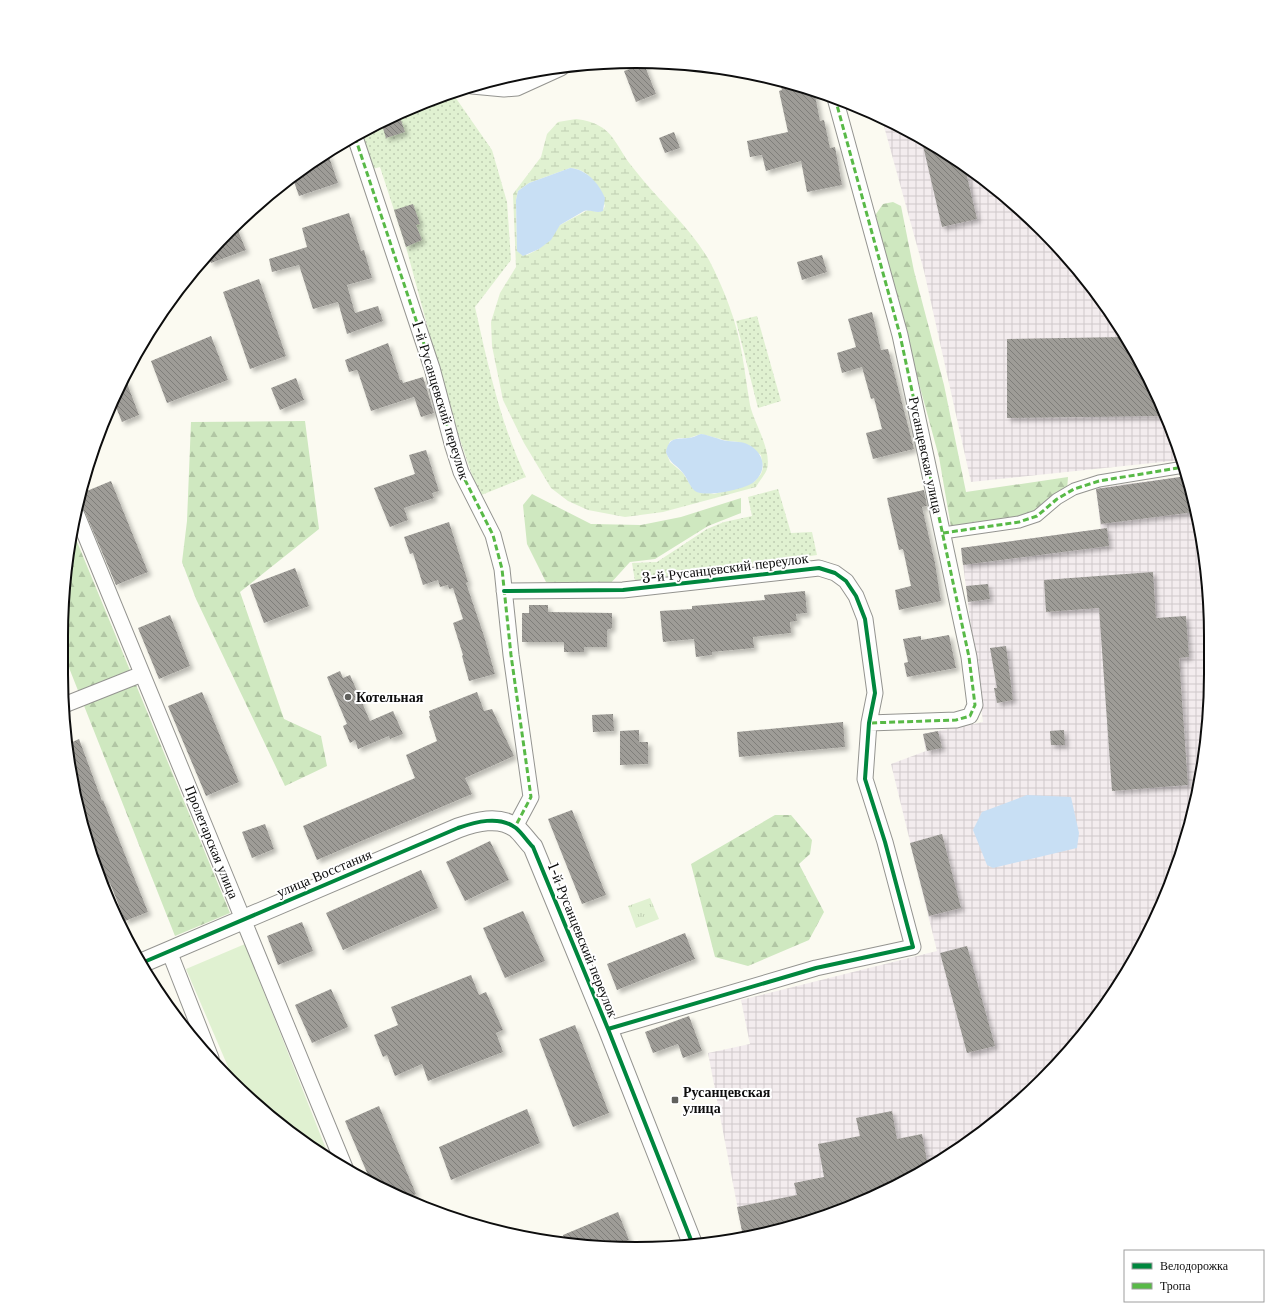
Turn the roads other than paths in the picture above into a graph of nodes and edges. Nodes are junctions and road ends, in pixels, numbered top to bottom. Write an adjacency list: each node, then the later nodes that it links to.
1 (543, 76): 2 (street)
2 (488, 87)
3 (837, 105): 7 (street, Русанцевская улица)
4 (357, 142): 8 (street, 1-й Русанцевский переулок)
5 (1179, 468): 7 (street)
6 (80, 522): 9 (street, Пролетарская улица)
7 (943, 533): 11 (street, Русанцевская улица)
8 (504, 592): 11 (street, 3-й Русанцевский переулок); 12 (street, 1-й Русанцевский переулок)
9 (142, 674): 10 (street); 13 (street, Пролетарская улица)
10 (69, 703)
11 (870, 723): 16 (street, 3-й Русанцевский переулок)
12 (515, 827): 13 (street, улица Восстания); 16 (street, 1-й Русанцевский переулок)
13 (243, 919): 14 (street, улица Восстания); 18 (street, Пролетарская улица)
14 (169, 950): 15 (street, улица Восстания); 17 (street)
15 (146, 961)
16 (608, 1029): 19 (street, 1-й Русанцевский переулок)
17 (206, 1046)
18 (342, 1160)
19 (690, 1239)

